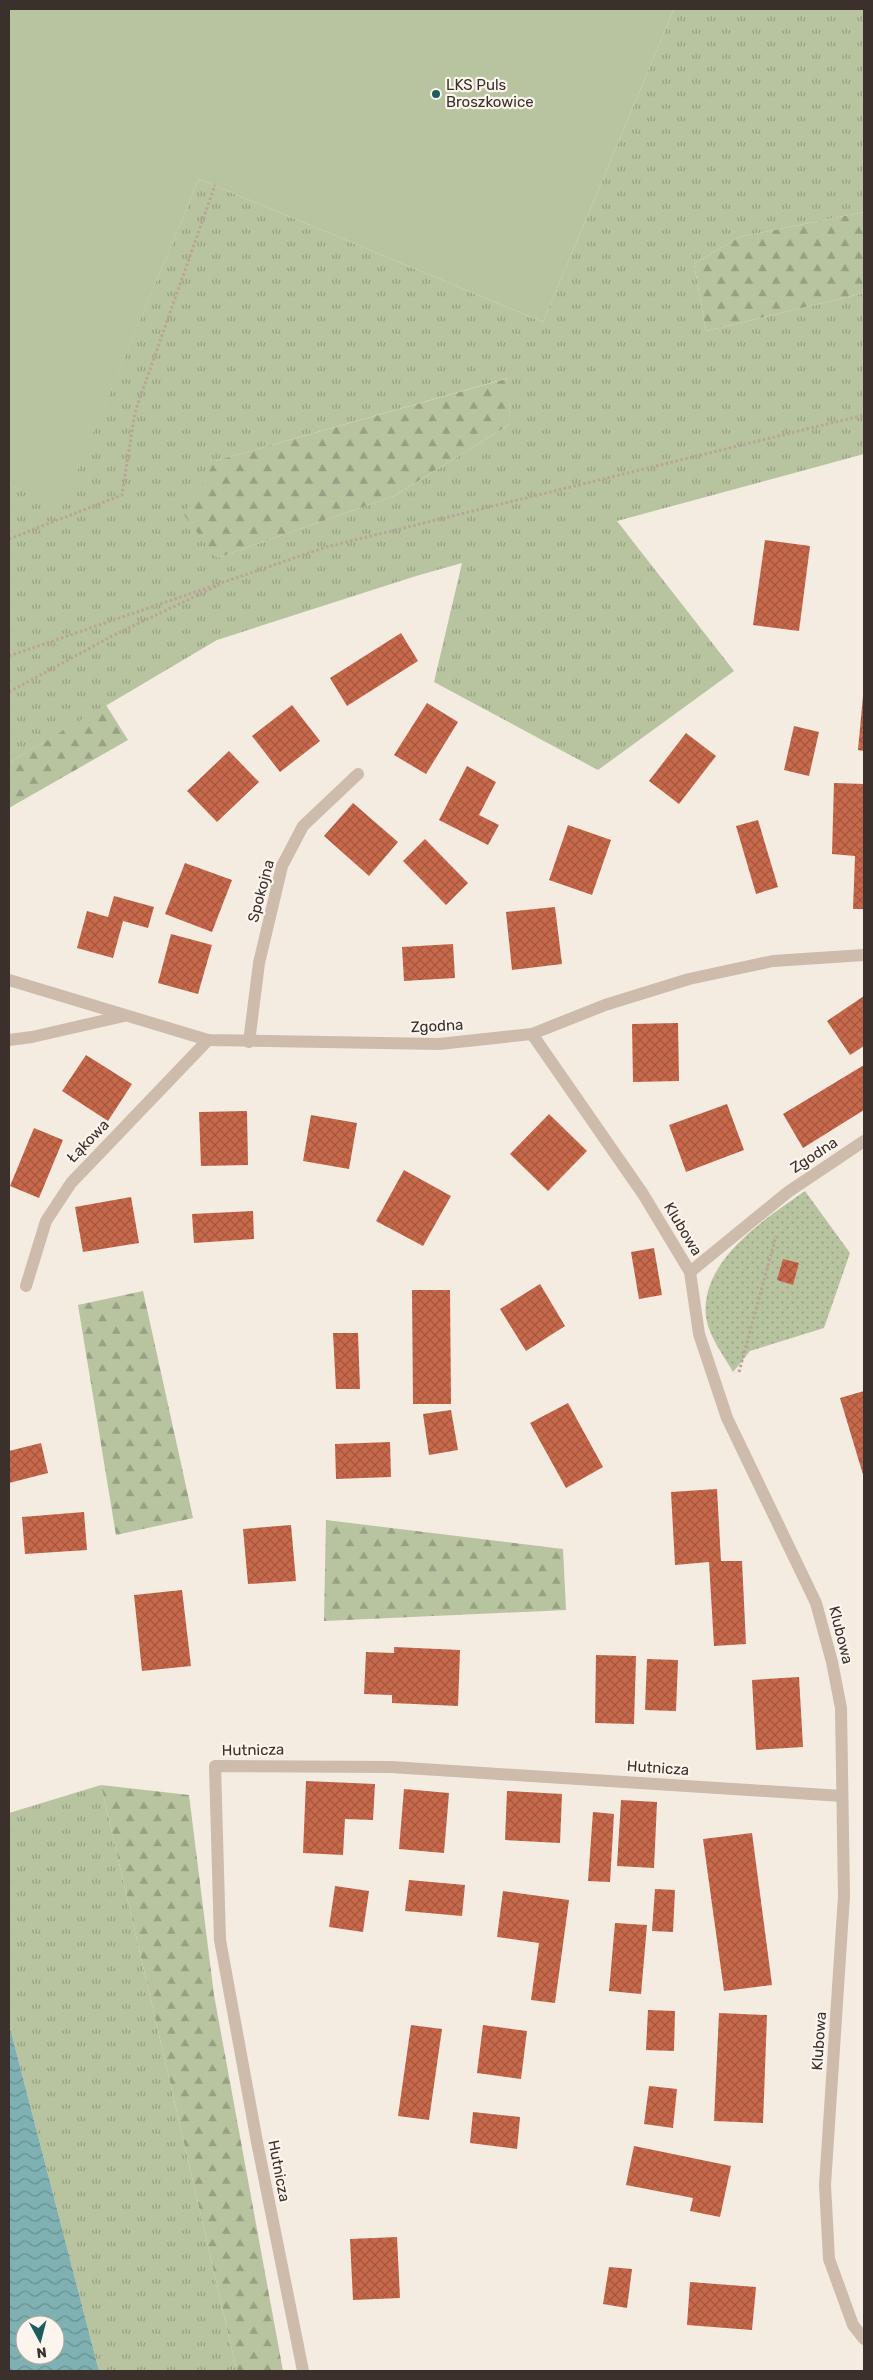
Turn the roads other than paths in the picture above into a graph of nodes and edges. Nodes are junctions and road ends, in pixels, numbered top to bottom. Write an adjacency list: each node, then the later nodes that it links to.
1 (358, 774): 8 (street, Spokojna)
2 (864, 955): 5 (street, Zgodna)
3 (9, 980): 4 (street, Zgodna)
4 (126, 1015): 6 (street); 7 (street, Zgodna)
5 (532, 1034): 8 (street, Zgodna); 10 (street, Klubowa)
6 (9, 1040)
7 (208, 1040): 8 (street, Zgodna); 11 (street, Łąkowa)
8 (249, 1042)
9 (864, 1141): 10 (street, Zgodna)
10 (690, 1272): 12 (street, Klubowa)
11 (26, 1286)
12 (842, 1796): 13 (street, Klubowa); 14 (street, Hutnicza)
13 (864, 2339)
14 (303, 2371)

